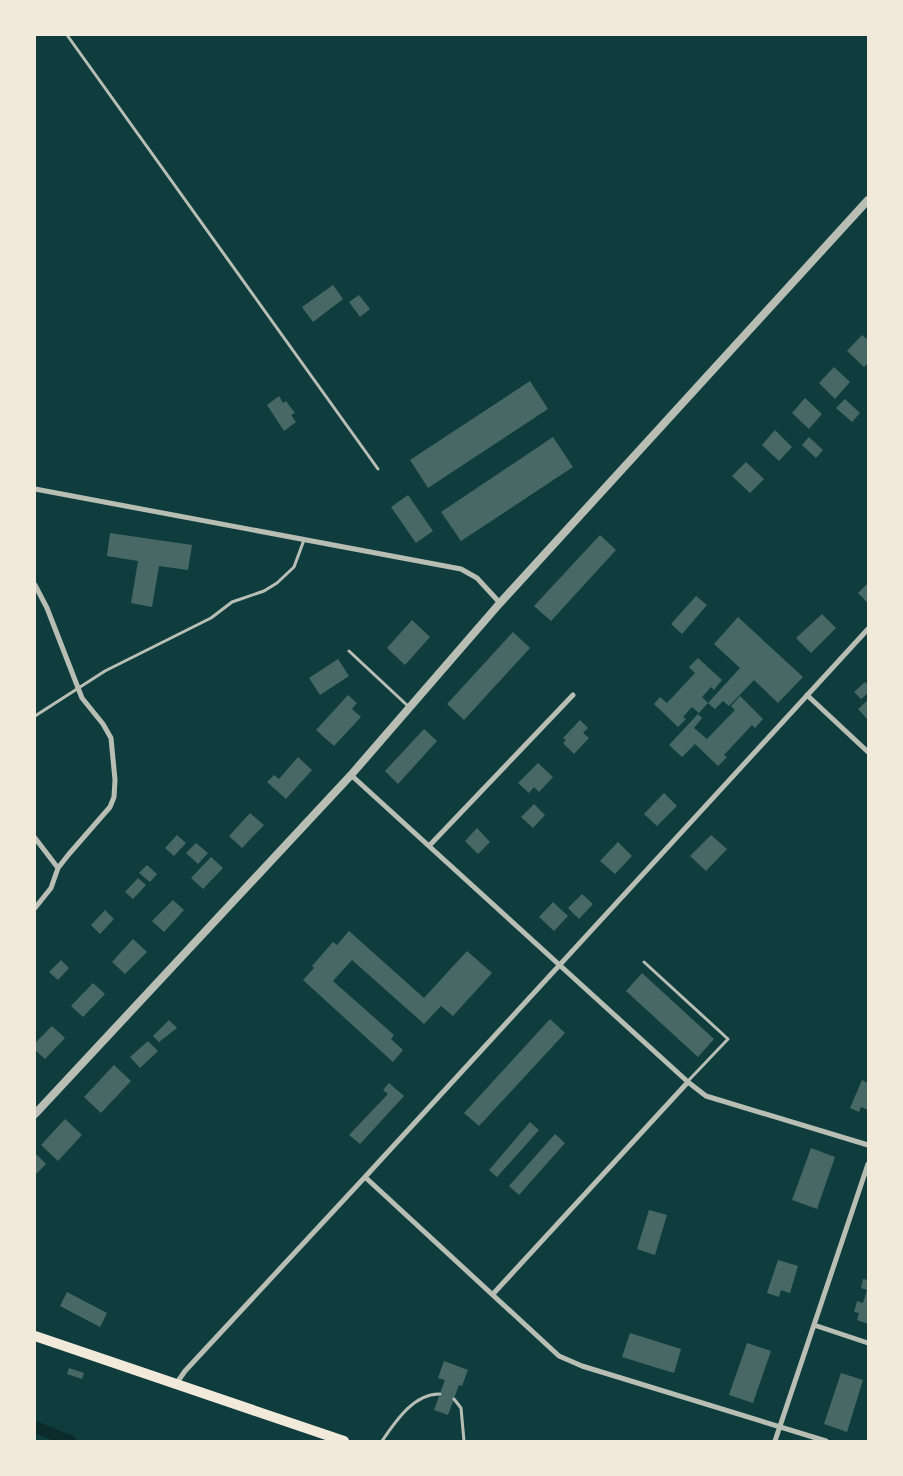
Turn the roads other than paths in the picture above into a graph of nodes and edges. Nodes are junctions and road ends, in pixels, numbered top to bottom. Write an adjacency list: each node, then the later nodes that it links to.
1 (67, 35): 3 (lane)
2 (868, 200): 7 (street)
3 (378, 469)
4 (35, 489): 5 (street)
5 (304, 540): 7 (street); 10 (lane)
6 (35, 585): 10 (street)
7 (500, 603): 13 (street)
8 (868, 629): 12 (street)
9 (349, 651): 13 (lane)
10 (77, 688): 14 (lane); 19 (street)
11 (573, 695): 18 (street)
12 (807, 695): 15 (street); 22 (street)
13 (410, 708): 16 (street)
14 (35, 716)
15 (868, 752)
16 (351, 775): 18 (street); 24 (street)
17 (35, 838): 19 (street)
18 (429, 846): 22 (street)
19 (58, 868): 20 (street)
20 (35, 908)
21 (644, 962): 23 (lane)
22 (560, 965): 23 (street); 27 (street)
23 (688, 1082): 25 (street); 28 (street)
24 (35, 1114)
25 (868, 1145)
26 (868, 1164): 29 (street)
27 (365, 1177): 28 (street); 32 (street)
28 (493, 1294): 35 (street)
29 (814, 1325): 31 (street); 35 (street)
30 (35, 1336): 32 (main road)
31 (868, 1343)
32 (176, 1384): 36 (main road)
33 (440, 1394): 37 (lane)
34 (454, 1399): 38 (lane)
35 (780, 1426): 39 (street); 40 (street)
36 (344, 1441)
37 (382, 1441)
38 (464, 1441)
39 (775, 1441)
40 (826, 1441)

